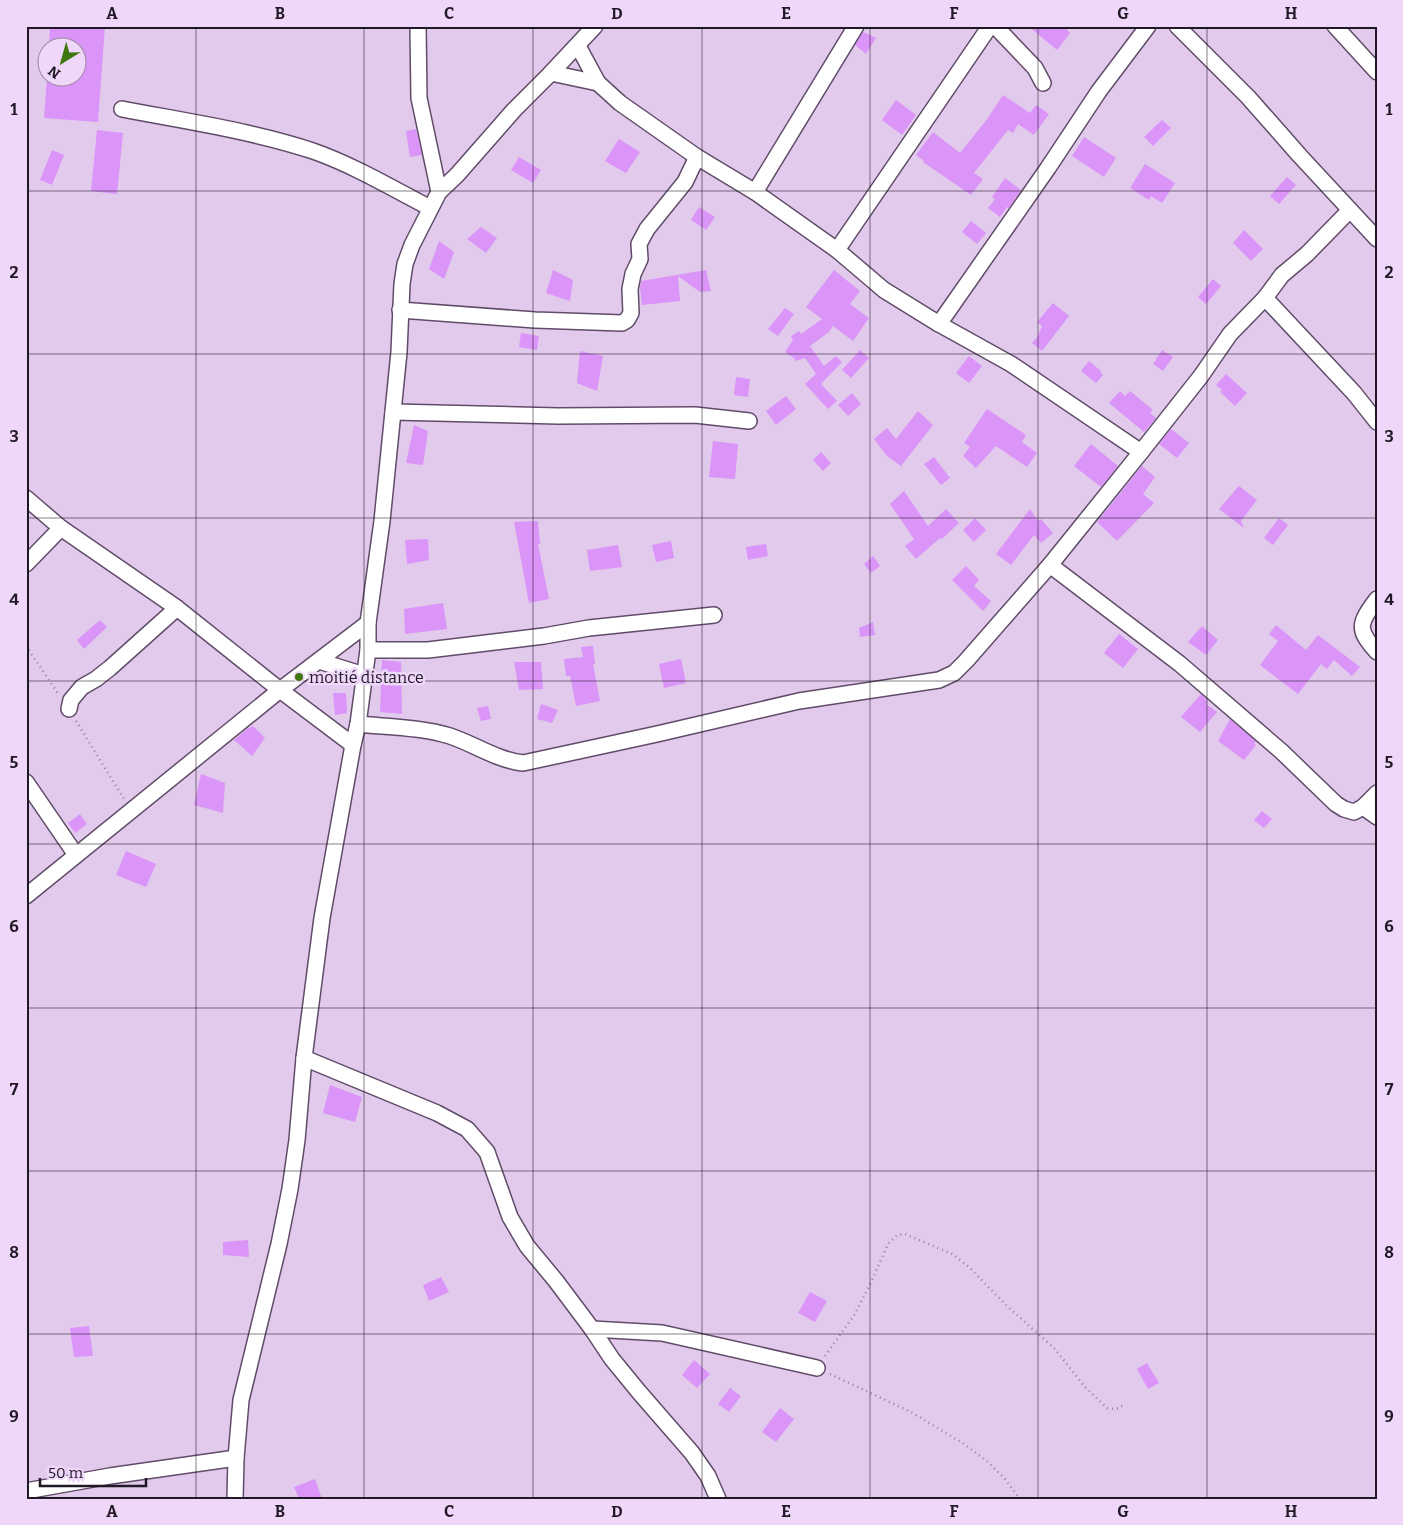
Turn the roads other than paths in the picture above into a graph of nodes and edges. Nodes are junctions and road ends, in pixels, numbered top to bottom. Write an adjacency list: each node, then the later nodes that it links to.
1 (418, 26): 16 (street)
2 (595, 26): 9 (street)
3 (990, 26): 21 (street)
4 (995, 26): 13 (street)
5 (1148, 26): 24 (street)
6 (1178, 26): 19 (street)
7 (1335, 26): 10 (street)
8 (852, 28): 17 (street)
9 (578, 46): 11 (street); 12 (street)
10 (1377, 72)
11 (551, 73): 12 (street); 16 (street)
12 (598, 83): 15 (street)
13 (1043, 83)
14 (122, 109): 18 (street)
15 (697, 157): 17 (street); 23 (street)
16 (439, 192): 18 (street)
17 (755, 192): 21 (street)
18 (430, 208): 23 (street)
19 (1350, 210): 20 (street); 22 (street)
20 (1377, 239)
21 (837, 250): 24 (street)
22 (1265, 298): 27 (street); 28 (street)
23 (400, 310): 25 (street)
24 (939, 324): 28 (street)
25 (393, 412): 26 (street); 36 (street)
26 (749, 421)
27 (1377, 422)
28 (1142, 452): 32 (street)
29 (26, 498): 30 (street)
30 (61, 528): 31 (street); 34 (street)
31 (26, 564)
32 (1050, 565): 43 (street); 47 (street)
33 (1377, 600): 38 (street)
34 (178, 608): 41 (street); 42 (street)
35 (714, 615): 37 (street)
36 (368, 623): 37 (street); 39 (street)
37 (368, 650): 40 (street)
38 (1377, 652)
39 (319, 661): 40 (street); 41 (street)
40 (364, 675): 43 (street)
41 (280, 690): 44 (street); 49 (street)
42 (69, 709)
43 (358, 724): 44 (street)
44 (353, 745): 51 (street)
45 (26, 782): 49 (street)
46 (1377, 794): 47 (street)
47 (1363, 807): 48 (street)
48 (1377, 817)
49 (76, 855): 50 (street)
50 (26, 896)
51 (304, 1058): 52 (street); 54 (street)
52 (592, 1329): 53 (street); 57 (street)
53 (817, 1368)
54 (236, 1458): 55 (street); 56 (street)
55 (26, 1491)
56 (235, 1499)
57 (718, 1499)

